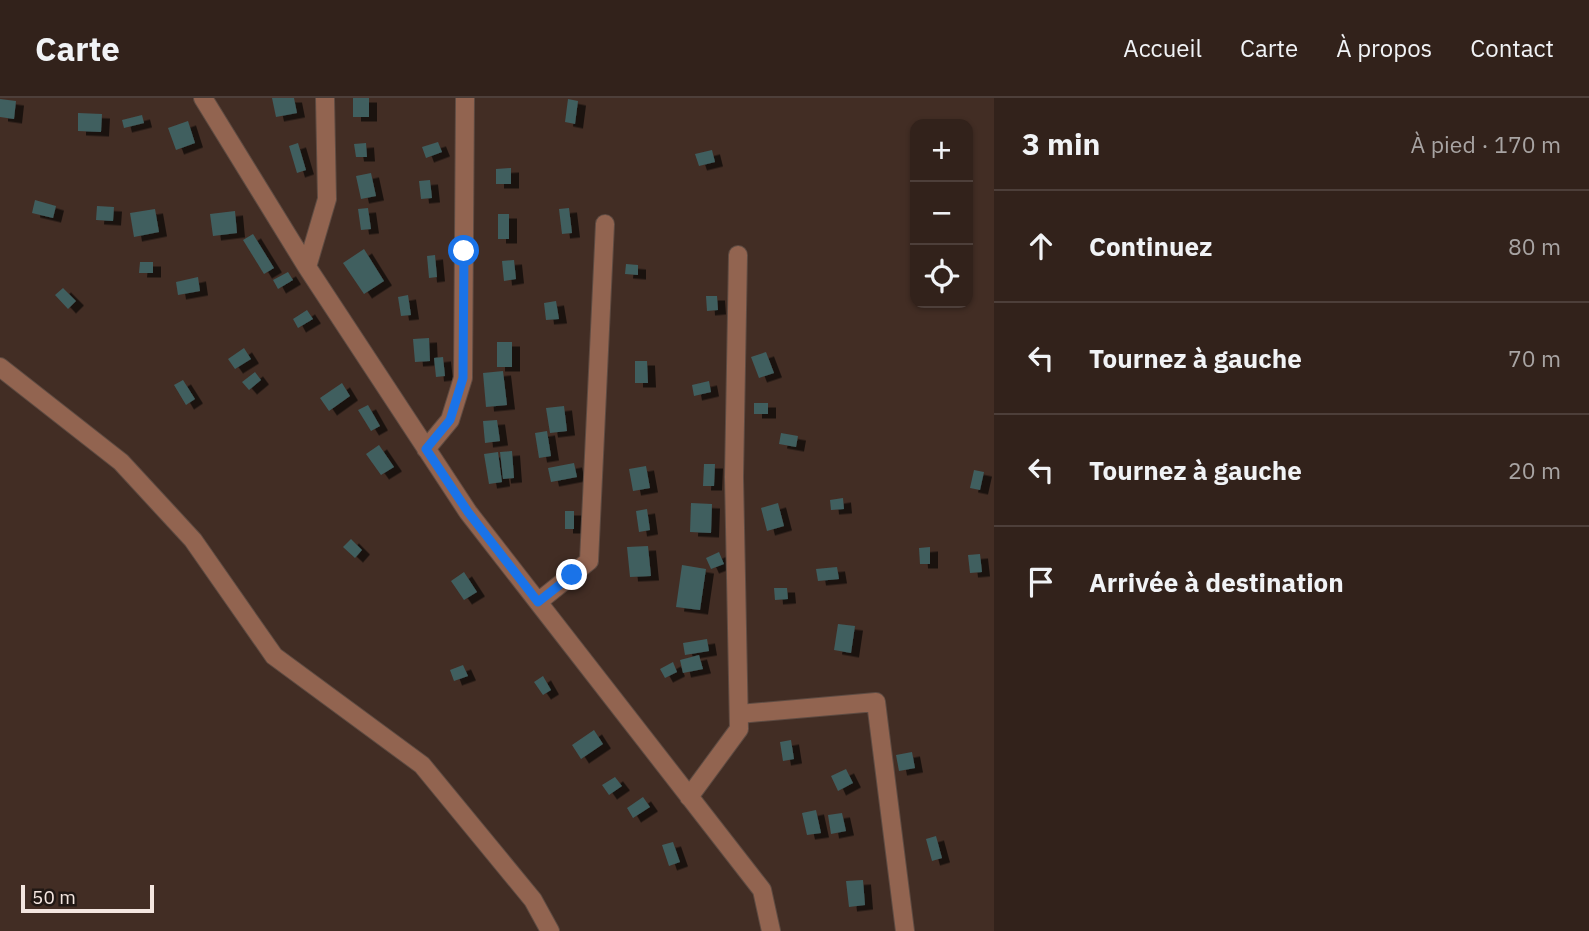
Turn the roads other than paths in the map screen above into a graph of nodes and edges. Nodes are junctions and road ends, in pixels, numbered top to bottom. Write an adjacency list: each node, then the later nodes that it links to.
1 (203, 98): 6 (street)
2 (325, 98): 6 (street)
3 (465, 98): 8 (street)
4 (605, 224): 9 (street)
5 (738, 255): 10 (street)
6 (307, 267): 8 (street)
7 (0, 367): 12 (street)
8 (426, 449): 9 (street)
9 (538, 602): 11 (street)
10 (739, 714): 11 (street); 14 (street)
11 (690, 797): 13 (street)
12 (550, 931)
13 (771, 931)
14 (905, 931)

